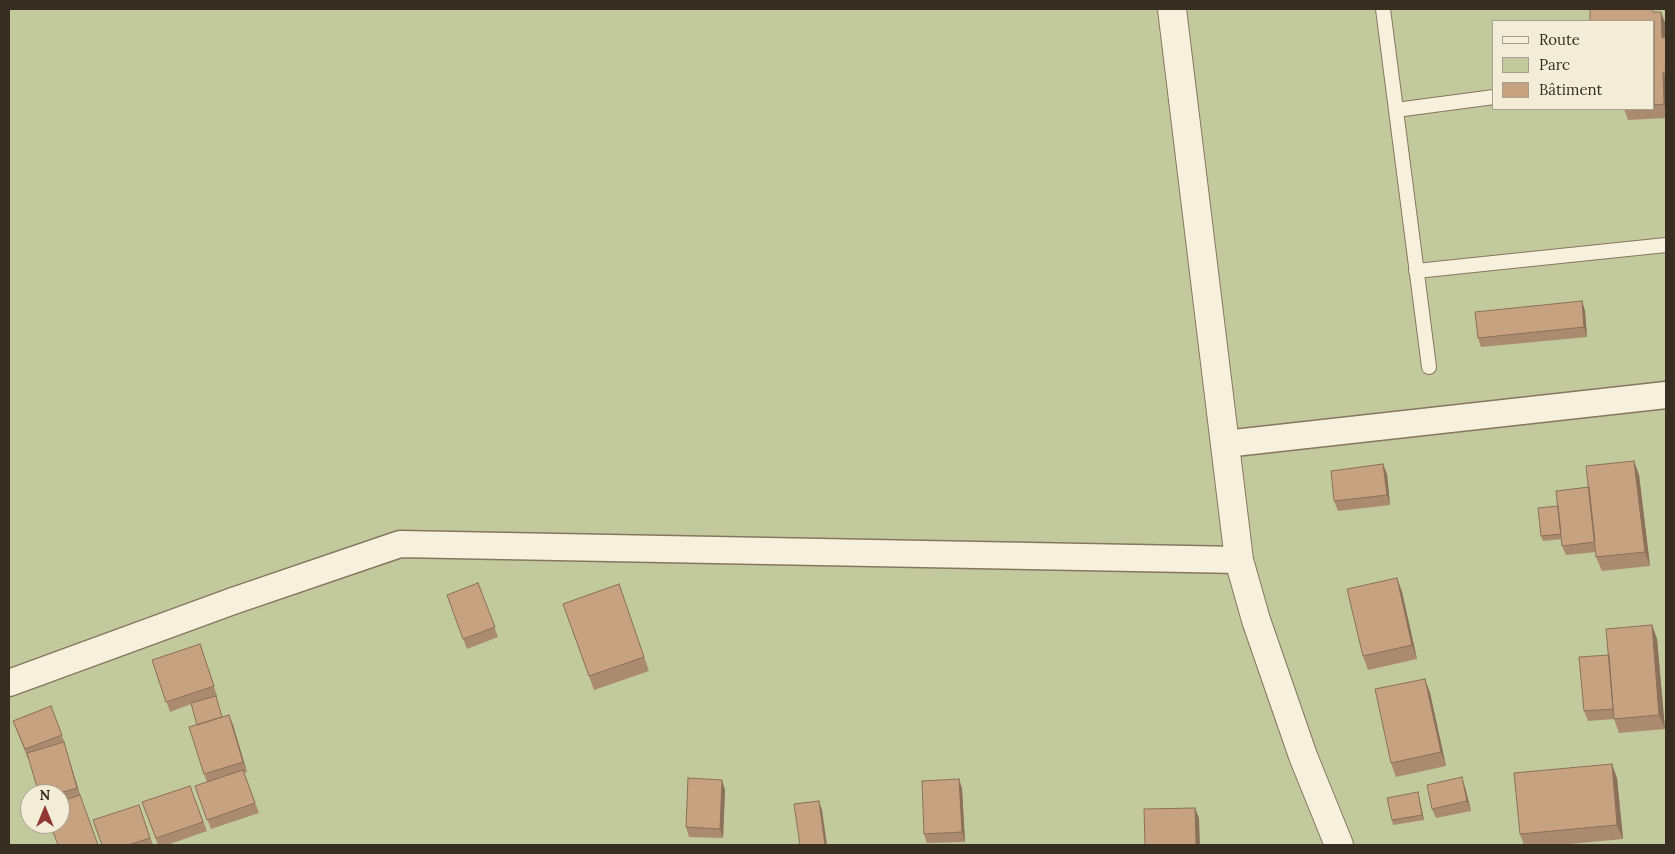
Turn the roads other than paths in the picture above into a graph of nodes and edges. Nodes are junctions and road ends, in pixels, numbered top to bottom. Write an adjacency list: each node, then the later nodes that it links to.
1 (1172, 9): 9 (street)
2 (1383, 9): 4 (lane)
3 (1492, 97): 4 (lane)
4 (1396, 110): 6 (lane)
5 (1666, 245): 6 (lane)
6 (1416, 271): 7 (lane)
7 (1428, 367)
8 (1666, 395): 9 (street)
9 (1225, 444): 10 (street)
10 (1239, 560): 11 (street); 12 (street)
11 (9, 683)
12 (1339, 845)

